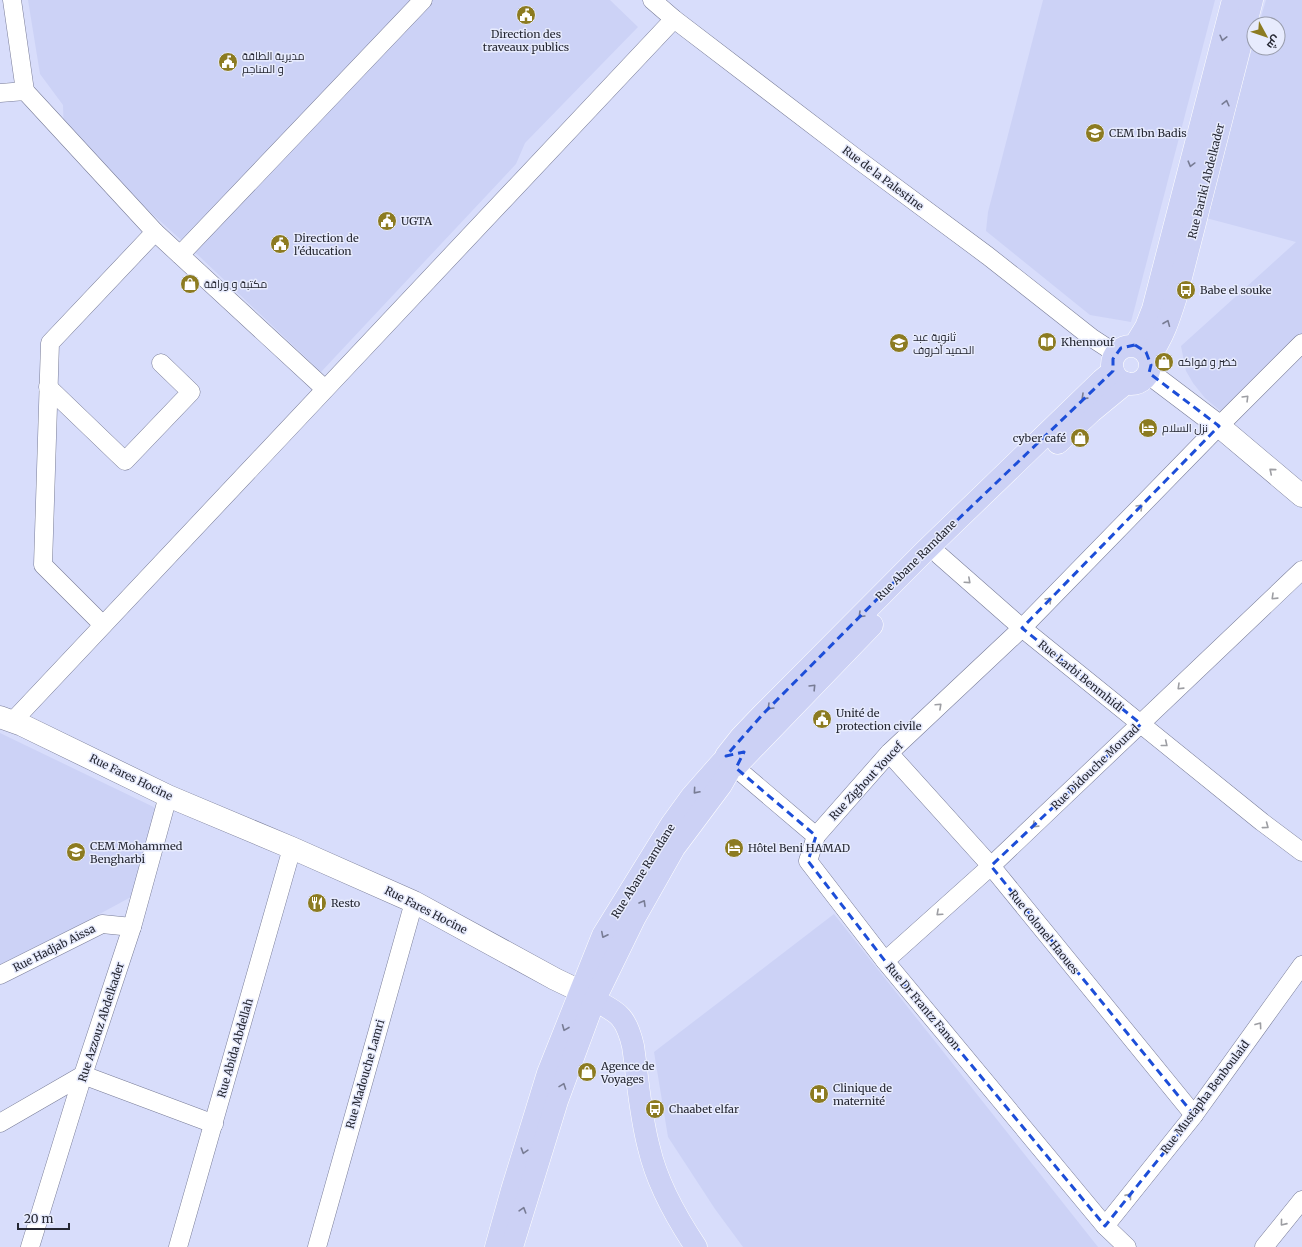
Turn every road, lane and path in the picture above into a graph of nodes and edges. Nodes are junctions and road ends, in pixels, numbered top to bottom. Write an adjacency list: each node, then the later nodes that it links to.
1 (12, 0): 7 (street)
2 (423, 0): 10 (street)
3 (652, 0): 6 (street, Rue de la Palestine)
4 (1233, 0): 13 (main road, Rue Bariki Abdelkader, one-way to 13)
5 (1252, 0): 13 (main road, Rue Bariki Abdelkader, one-way to 5)
6 (674, 19): 13 (street, Rue de la Palestine); 15 (street)
7 (25, 91): 8 (street); 9 (street)
8 (0, 93)
9 (155, 232): 10 (street); 14 (street)
10 (180, 255): 15 (street)
11 (1302, 344): 16 (street, Rue Zighout Youcef, one-way to 11)
12 (160, 363): 14 (street)
13 (1131, 364): 16 (street); 18 (main road, Rue Abane Ramdane); 25 (main road, Rue Abane Ramdane, one-way to 25)
14 (48, 387): 20 (street)
15 (325, 389): 20 (street)
16 (1219, 426): 17 (street, one-way to 16); 21 (street, Rue Zighout Youcef, one-way to 16)
17 (1302, 496)
18 (939, 555): 21 (street, Rue Larbi Benmhidi, one-way to 21); 25 (main road, Rue Abane Ramdane, one-way to 18)
19 (1302, 570): 23 (street, Rue Didouche Mourad, one-way to 23)
20 (103, 625): 22 (street)
21 (1022, 628): 23 (street, Rue Larbi Benmhidi); 24 (street, Rue Zighout Youcef, one-way to 21)
22 (6, 719): 26 (street, Rue Fares Hocine)
23 (1141, 724): 29 (street, Rue Larbi Benmhidi, one-way to 29); 30 (street, Rue Didouche Mourad, one-way to 30)
24 (889, 753): 27 (street, Rue Zighout Youcef); 30 (street, Rue Colonel Haoues)
25 (730, 764): 27 (street); 36 (main road, Rue Abane Ramdane)
26 (168, 796): 28 (street, Rue Fares Hocine); 32 (street, Rue Azzouz Abdelkader)
27 (816, 836): 33 (street, Rue Dr Frantz Fanon)
28 (292, 848): 31 (street, Rue Fares Hocine); 40 (street, Rue Abida Abdellah)
29 (1302, 852)
30 (991, 866): 33 (street, Rue Didouche Mourad, one-way to 33); 38 (street, Rue Colonel Haoues)
31 (414, 902): 36 (street, Rue Fares Hocine); 45 (street, Rue Madouche Lamri)
32 (132, 927): 35 (street, Rue Hadjab Aissa); 37 (street, Rue Azzouz Abdelkader)
33 (885, 961): 42 (street, Rue Dr Frantz Fanon)
34 (1302, 965): 38 (street, Rue Mustapha Benboulaid, one-way to 34)
35 (0, 975)
36 (587, 996): 46 (main road, one-way to 46); 47 (main road, one-way to 36); 48 (main road, Rue Fares Hocine)
37 (83, 1074): 39 (street); 40 (street); 43 (street, Rue Azzouz Abdelkader)
38 (1194, 1115): 42 (street, Rue Mustapha Benboulaid, one-way to 38)
39 (0, 1123)
40 (214, 1124): 44 (street, Rue Abida Abdellah)
41 (1302, 1200): 50 (street, one-way to 50)
42 (1105, 1226): 49 (street, Rue Dr Frantz Fanon)
43 (30, 1247)
44 (178, 1247)
45 (317, 1247)
46 (496, 1247)
47 (512, 1247)
48 (696, 1247)
49 (1126, 1247)
50 (1264, 1247)

